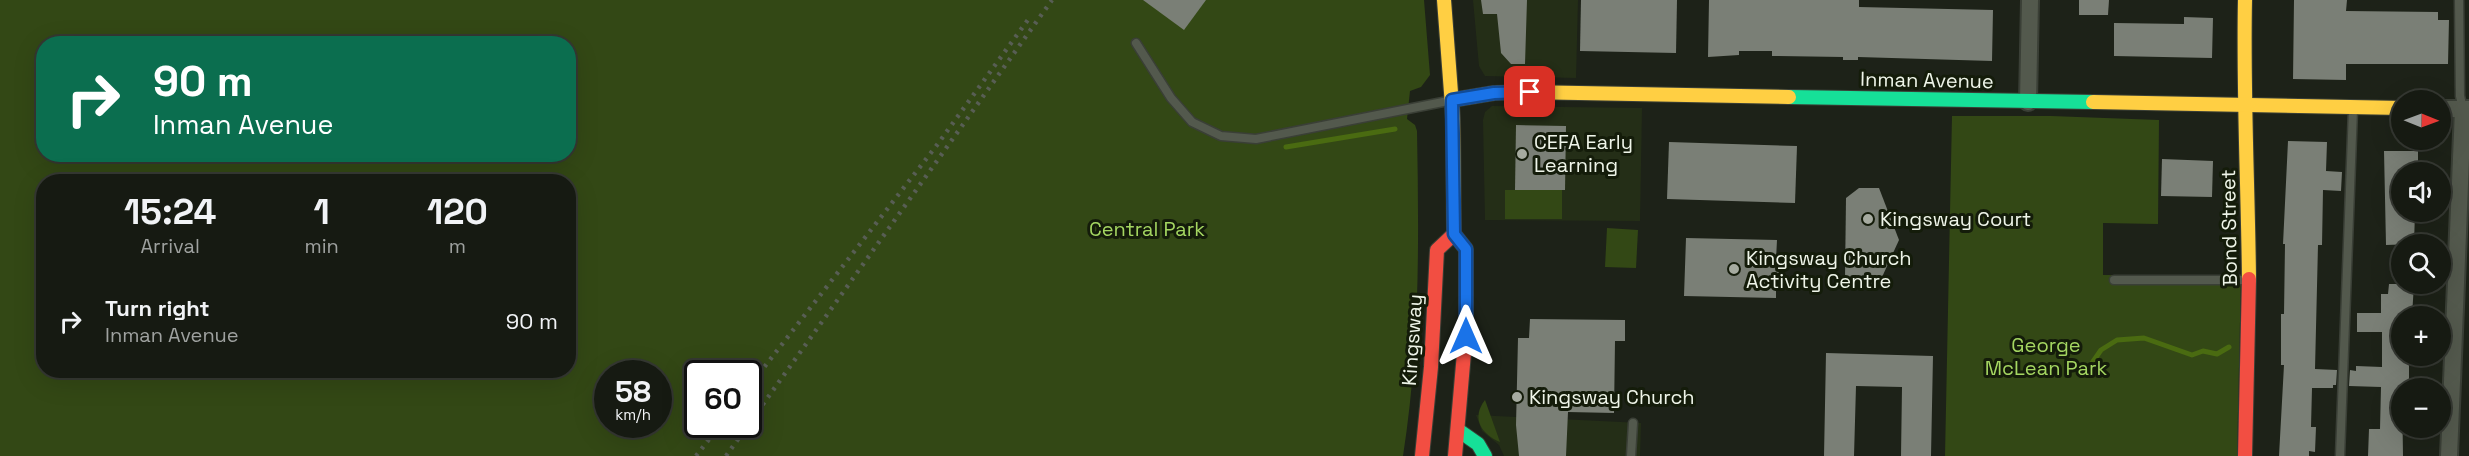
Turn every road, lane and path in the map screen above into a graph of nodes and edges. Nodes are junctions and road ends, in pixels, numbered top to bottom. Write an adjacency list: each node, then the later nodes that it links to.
1 (1444, 0): 6 (street)
2 (2030, 0): 7 (street)
3 (2245, 0): 8 (street, Bond Street)
4 (2459, 0): 11 (lane)
5 (1136, 43): 6 (lane)
6 (1452, 100): 7 (street, Inman Avenue); 12 (street)
7 (2028, 102): 8 (street, Inman Avenue)
8 (2244, 106): 9 (street, Inman Avenue); 14 (street, Bond Street)
9 (2352, 107): 10 (street, Inman Avenue); 22 (lane)
10 (2391, 108)
11 (2466, 109): 23 (street)
12 (1454, 234): 16 (street); 17 (street, Kingsway)
13 (2114, 280): 14 (lane)
14 (2249, 280): 21 (street, Bond Street)
15 (1633, 423): 20 (lane)
16 (1458, 430): 18 (street); 19 (street)
17 (1422, 456)
18 (1455, 456)
19 (1485, 456)
20 (1631, 456)
21 (2245, 456)
22 (2340, 456)
23 (2449, 456)

